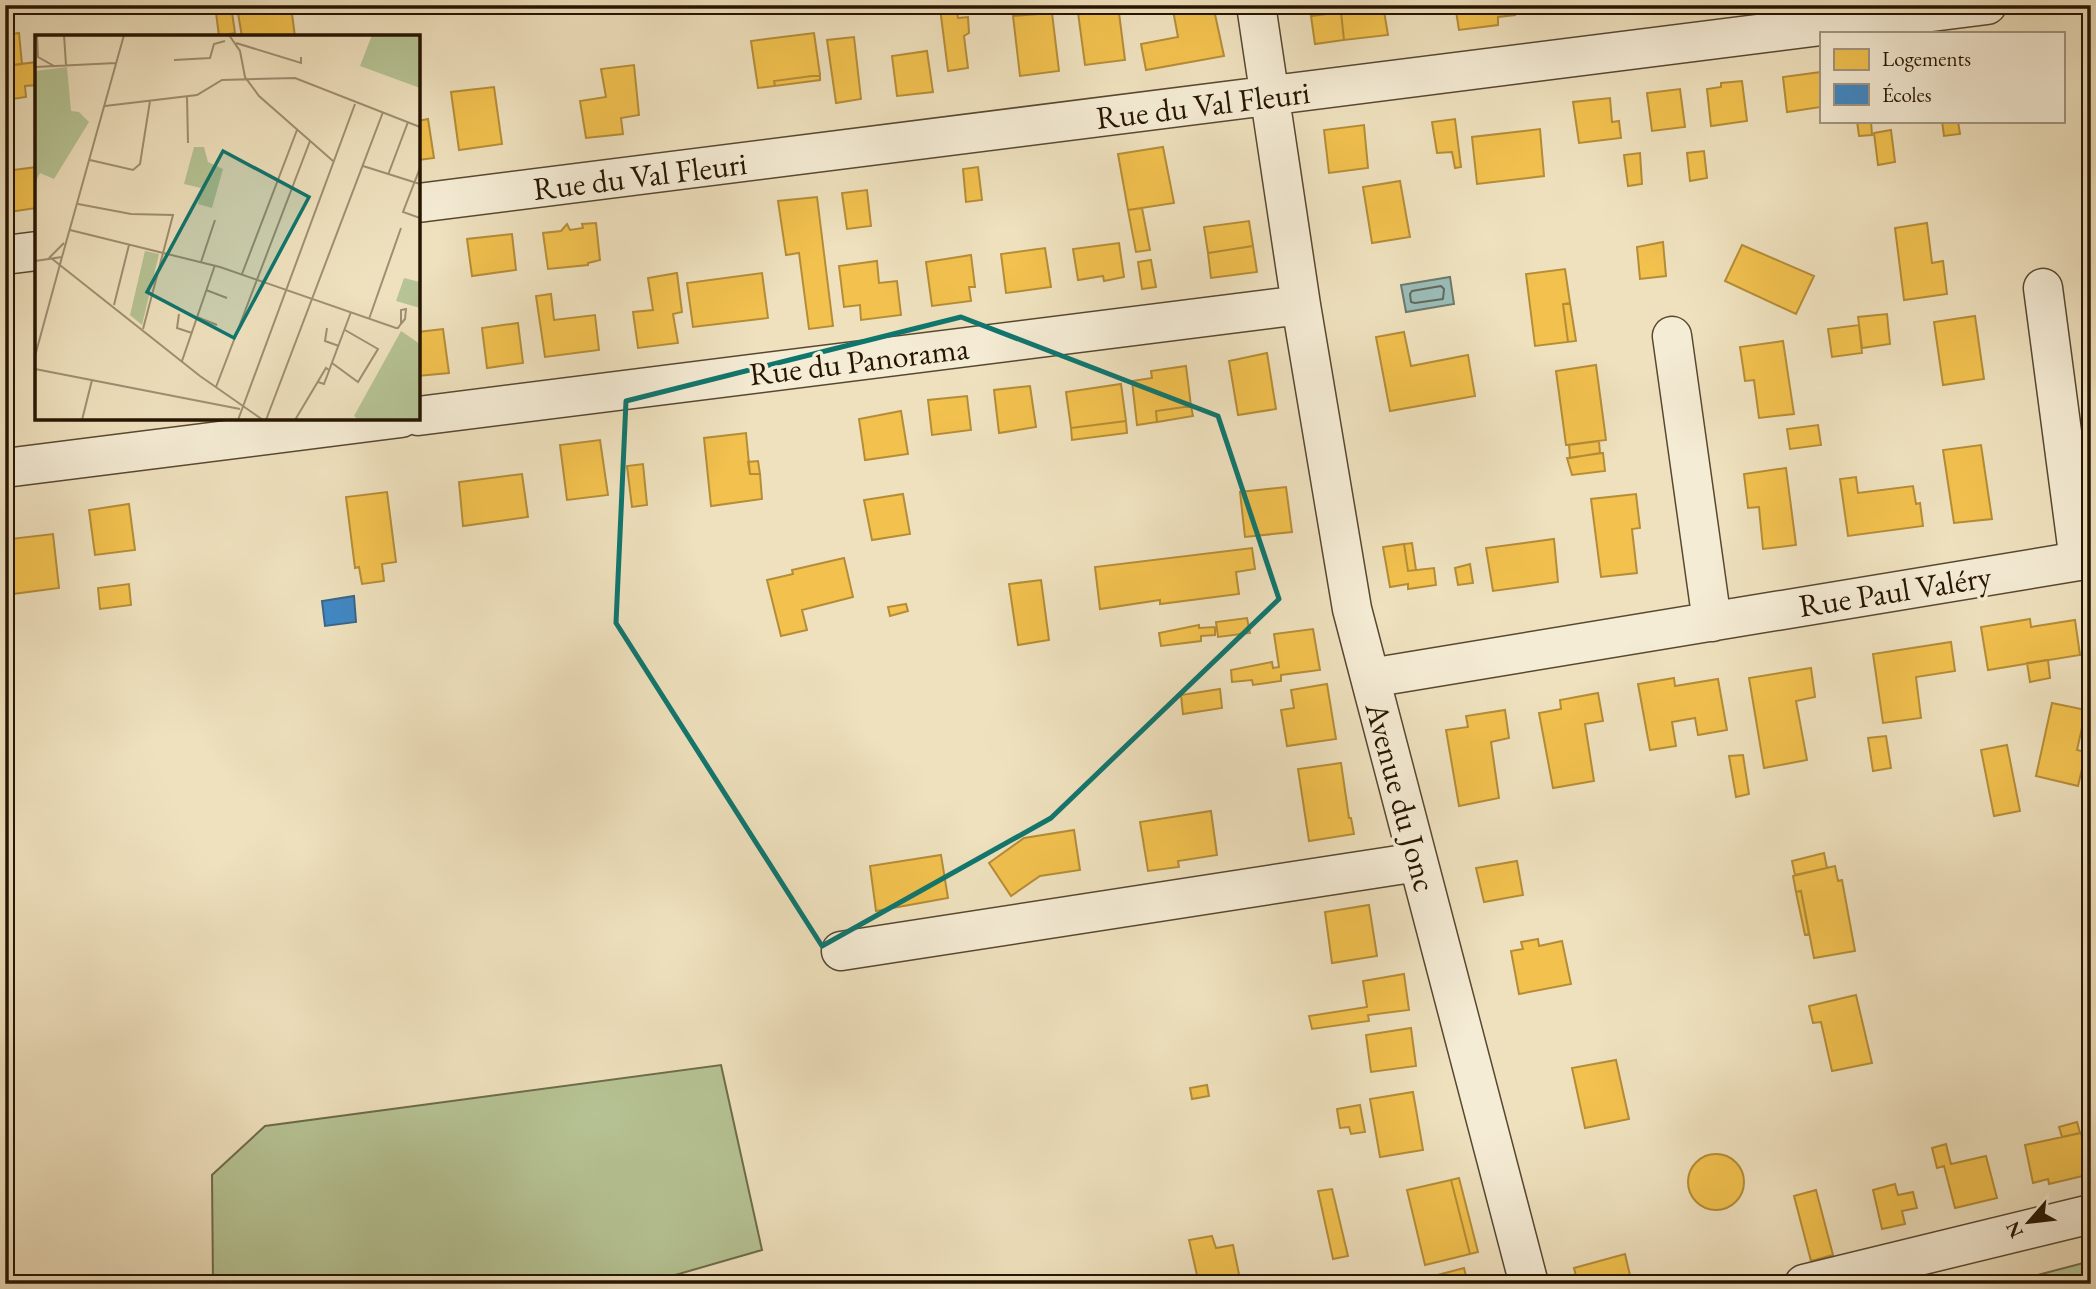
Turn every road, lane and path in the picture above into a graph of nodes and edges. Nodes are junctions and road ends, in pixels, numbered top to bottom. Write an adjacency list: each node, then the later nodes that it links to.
1 (1256, 5): 3 (street, Avenue du Jonc)
2 (1987, 5): 3 (street, Rue du Val Fleuri)
3 (1271, 96): 4 (street, Rue du Val Fleuri); 8 (street, Avenue du Jonc)
4 (420, 204)
5 (35, 251): 6 (street)
6 (5, 255)
7 (2043, 288): 13 (street, Rue Paul Valéry)
8 (1301, 305): 10 (street, Rue du Panorama); 15 (street, Avenue du Jonc)
9 (1672, 336): 14 (street)
10 (420, 416)
11 (385, 420): 12 (street)
12 (5, 468)
13 (2085, 560): 14 (street, Rue Paul Valéry)
14 (1712, 622): 15 (street, Rue Paul Valéry)
15 (1370, 678): 16 (street, Avenue du Jonc)
16 (1418, 862): 17 (street); 19 (street, Avenue du Jonc)
17 (841, 951)
18 (2091, 1214): 20 (street)
19 (1529, 1284)
20 (1804, 1284)

